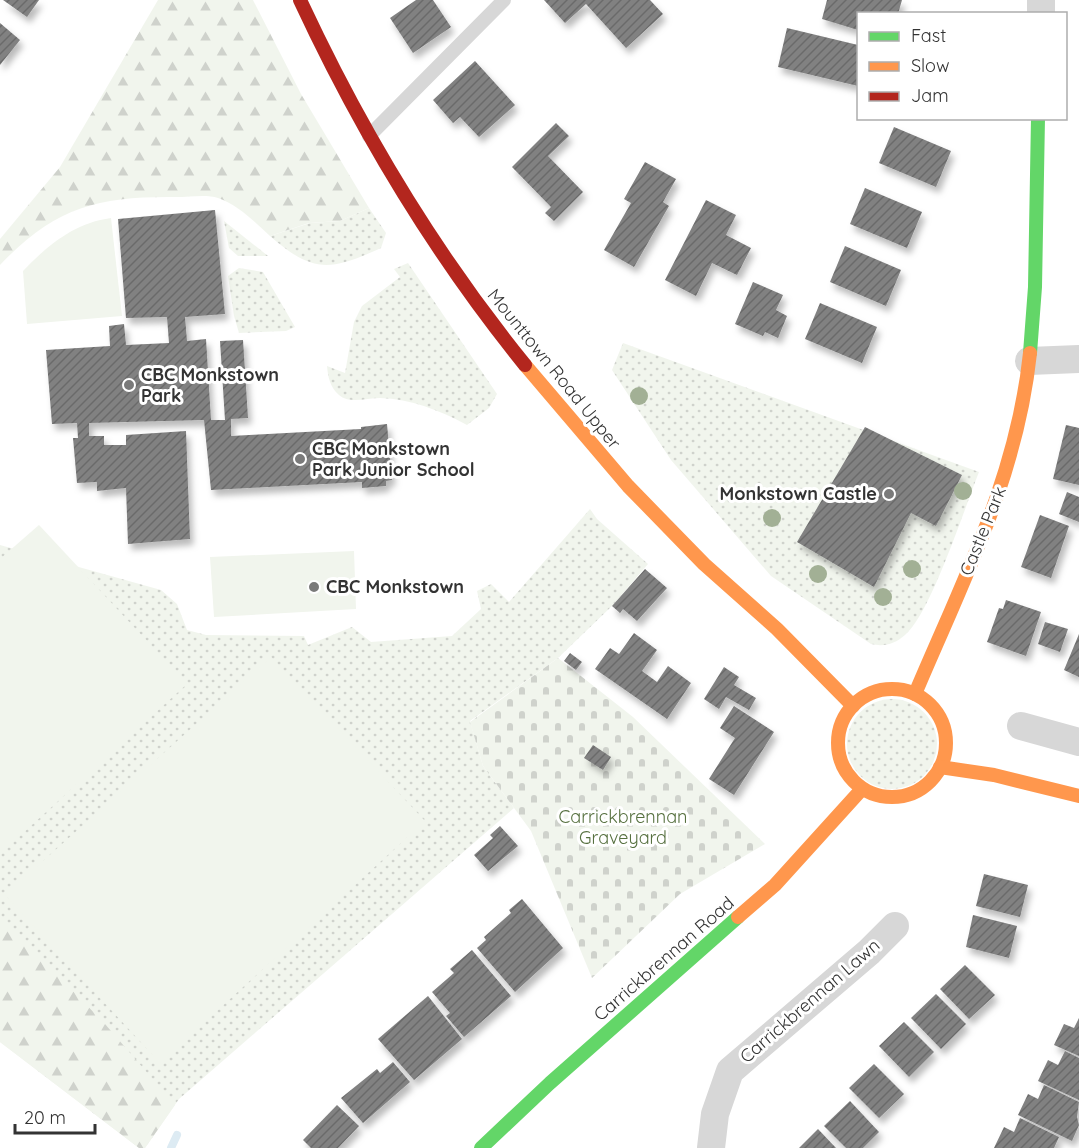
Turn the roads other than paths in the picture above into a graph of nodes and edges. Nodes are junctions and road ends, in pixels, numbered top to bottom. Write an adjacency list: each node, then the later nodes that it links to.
1 (300, 0): 4 (main road, Mounttown Road Upper)
2 (504, 0): 4 (lane)
3 (1038, 120): 6 (main road, Castle Park)
4 (369, 136): 8 (main road, Mounttown Road Upper)
5 (1079, 359): 6 (street)
6 (1029, 361): 7 (main road, Castle Park)
7 (915, 694): 8 (main road); 11 (main road)
8 (853, 706): 12 (main road)
9 (1021, 726): 10 (street)
10 (1079, 742)
11 (940, 767): 12 (main road); 13 (main road)
12 (862, 789): 15 (main road, Carrickbrennan Road)
13 (1079, 796)
14 (896, 926): 16 (street, Carrickbrennan Lawn)
15 (481, 1148)
16 (711, 1148)

